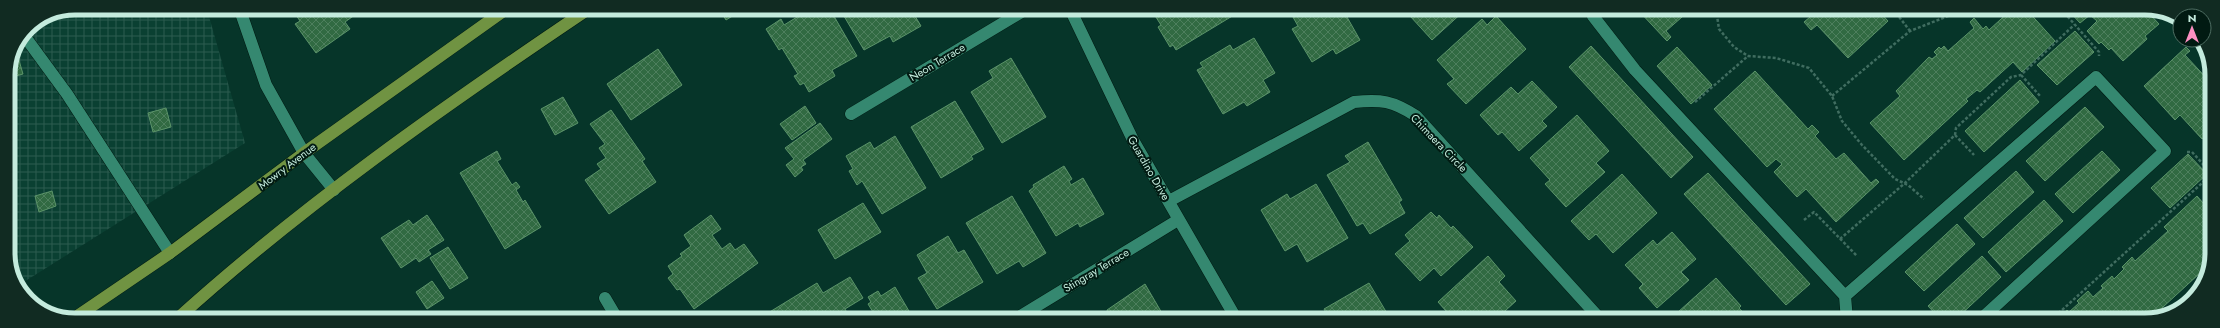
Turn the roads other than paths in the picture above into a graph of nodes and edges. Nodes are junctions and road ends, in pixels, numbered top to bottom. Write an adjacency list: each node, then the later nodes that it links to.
1 (242, 15): 9 (street)
2 (498, 15): 9 (main road, Mowry Avenue)
3 (580, 15): 10 (main road)
4 (1016, 15): 8 (street, Neon Terrace)
5 (1073, 15): 11 (street, Guardino Drive)
6 (1593, 15): 14 (street)
7 (27, 39): 13 (street)
8 (851, 114)
9 (304, 153): 10 (street); 13 (main road, Mowry Avenue)
10 (334, 190): 17 (main road)
11 (1169, 201): 12 (street, Guardino Drive); 21 (street, Chimaera Circle)
12 (1178, 220): 19 (street, Stingray Terrace); 20 (street, Guardino Drive)
13 (170, 253): 16 (main road, Mowry Avenue)
14 (1845, 296): 22 (street); 23 (street)
15 (605, 298): 18 (street)
16 (79, 313)
17 (185, 313)
18 (614, 313)
19 (1025, 313)
20 (1232, 313)
21 (1594, 313)
22 (1846, 313)
23 (1988, 313)

